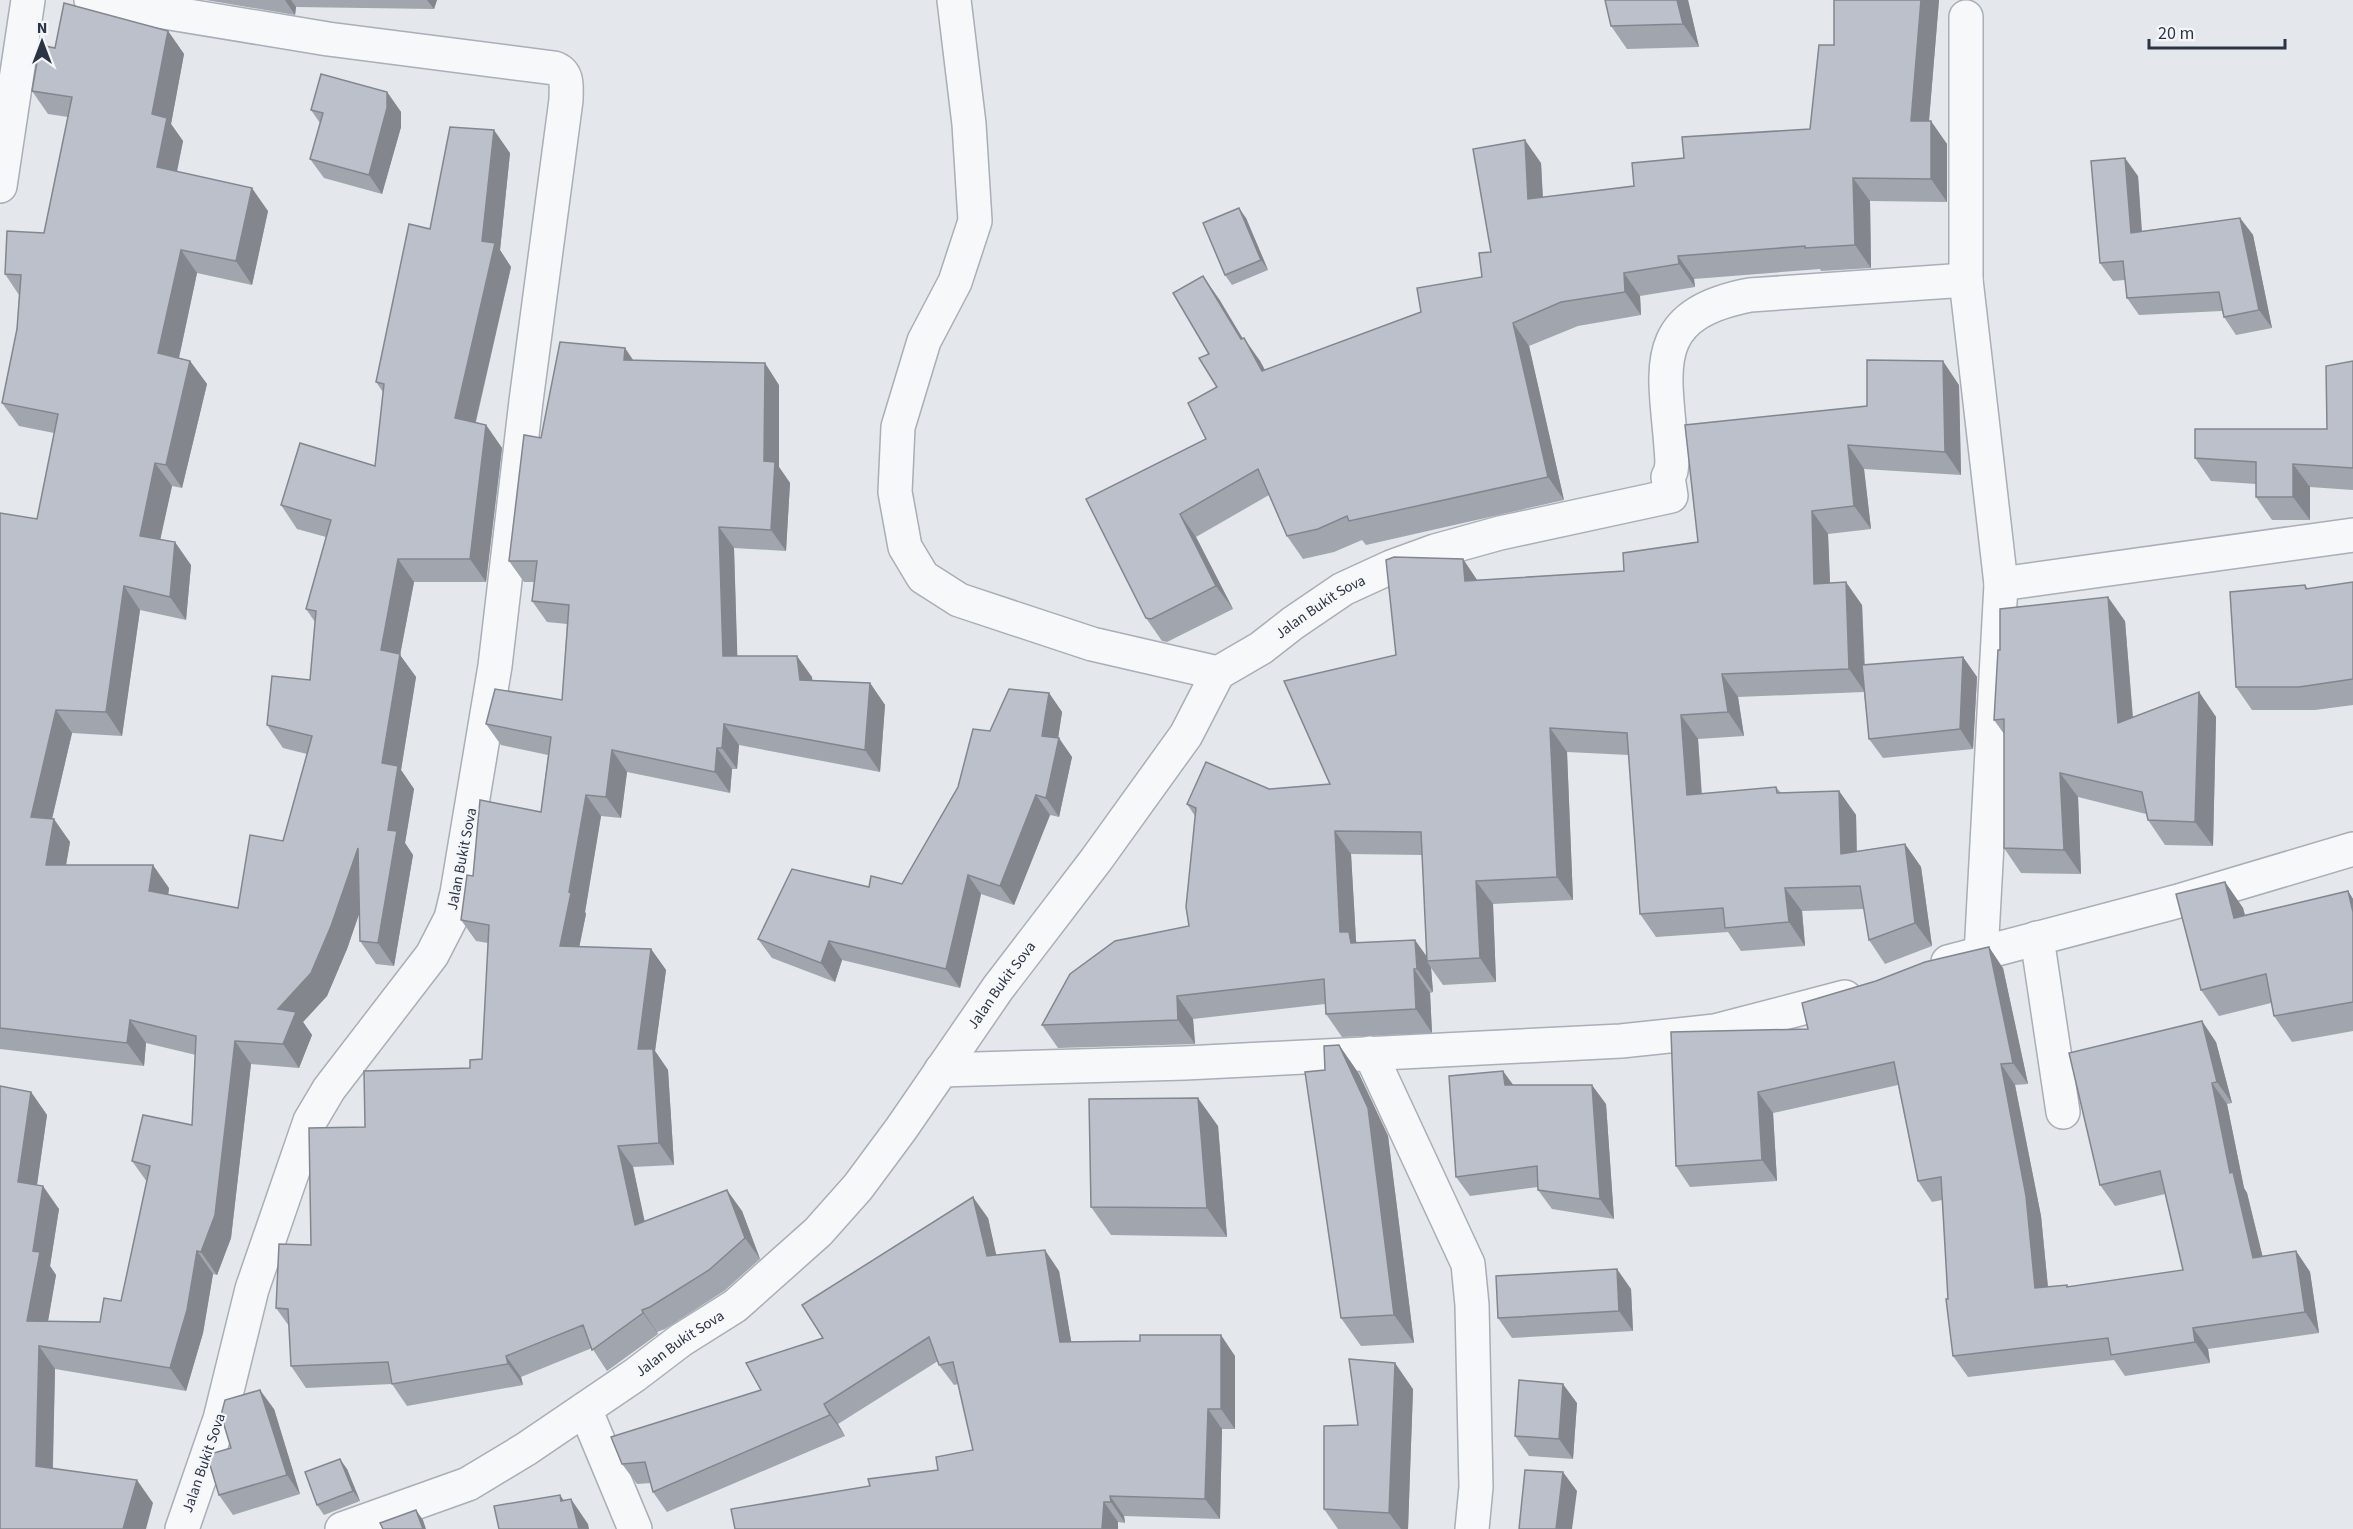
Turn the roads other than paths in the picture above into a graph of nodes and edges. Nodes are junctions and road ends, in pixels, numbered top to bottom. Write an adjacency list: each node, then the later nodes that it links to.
1 (28, 0): 5 (street)
2 (91, 0): 19 (street, Jalan Bukit Sova)
3 (954, 0): 9 (street)
4 (1966, 16): 6 (street)
5 (0, 186)
6 (1965, 280): 8 (street); 9 (street, Jalan Bukit Sova)
7 (2353, 535): 8 (street)
8 (2001, 584): 12 (street)
9 (1218, 673): 16 (street, Jalan Bukit Sova)
10 (2353, 849): 11 (street)
11 (2037, 938): 12 (street); 17 (street)
12 (1981, 955): 13 (street)
13 (1923, 969)
14 (1869, 990): 15 (street)
15 (1370, 1053): 16 (street); 22 (street)
16 (941, 1070): 18 (street, Jalan Bukit Sova)
17 (2063, 1112)
18 (585, 1409): 20 (street, Jalan Bukit Sova); 21 (street)
19 (182, 1529)
20 (342, 1529)
21 (635, 1529)
22 (1472, 1529)

